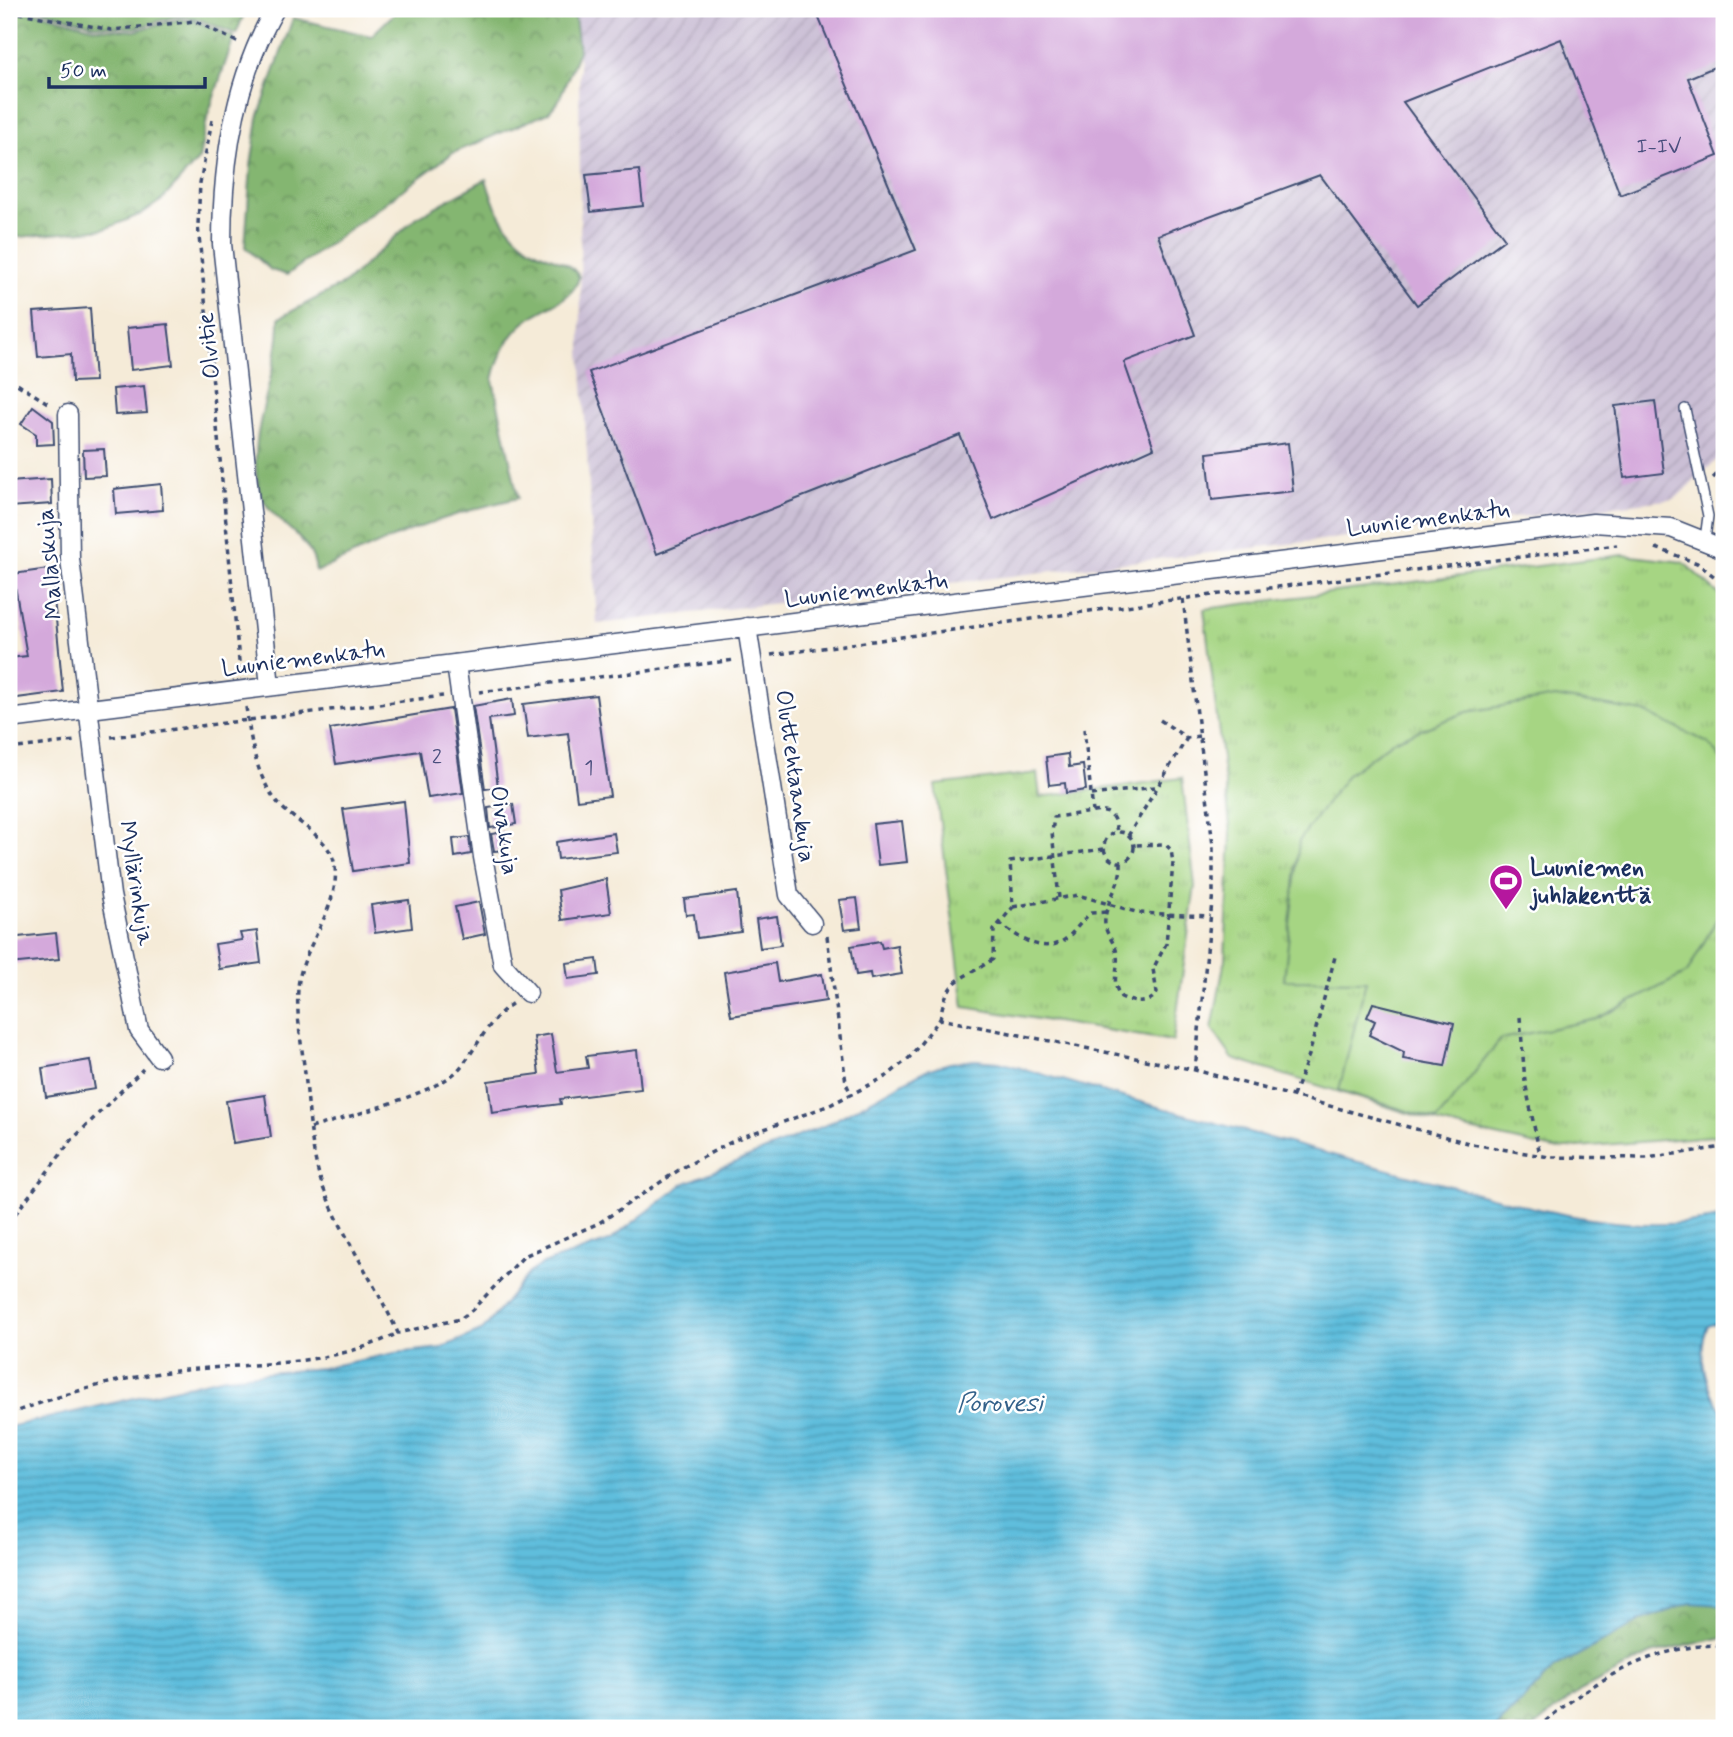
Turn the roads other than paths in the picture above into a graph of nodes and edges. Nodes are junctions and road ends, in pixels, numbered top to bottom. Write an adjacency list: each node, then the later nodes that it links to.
1 (275, 9): 8 (street, Olvitie)
2 (1685, 409): 4 (lane)
3 (68, 414): 9 (street, Mallaskuja)
4 (1705, 540): 5 (street, Luuniemenkatu); 6 (street, Luuniemenkatu)
5 (1724, 549)
6 (747, 628): 7 (street, Luuniemenkatu); 11 (street, Oluttehtaankuja)
7 (456, 664): 8 (street, Luuniemenkatu); 12 (street, Oivakuja)
8 (270, 686): 9 (street, Luuniemenkatu)
9 (88, 709): 10 (street, Luuniemenkatu); 13 (street, Myllärinkuja)
10 (9, 719)
11 (812, 923)
12 (528, 993)
13 (159, 1057)

